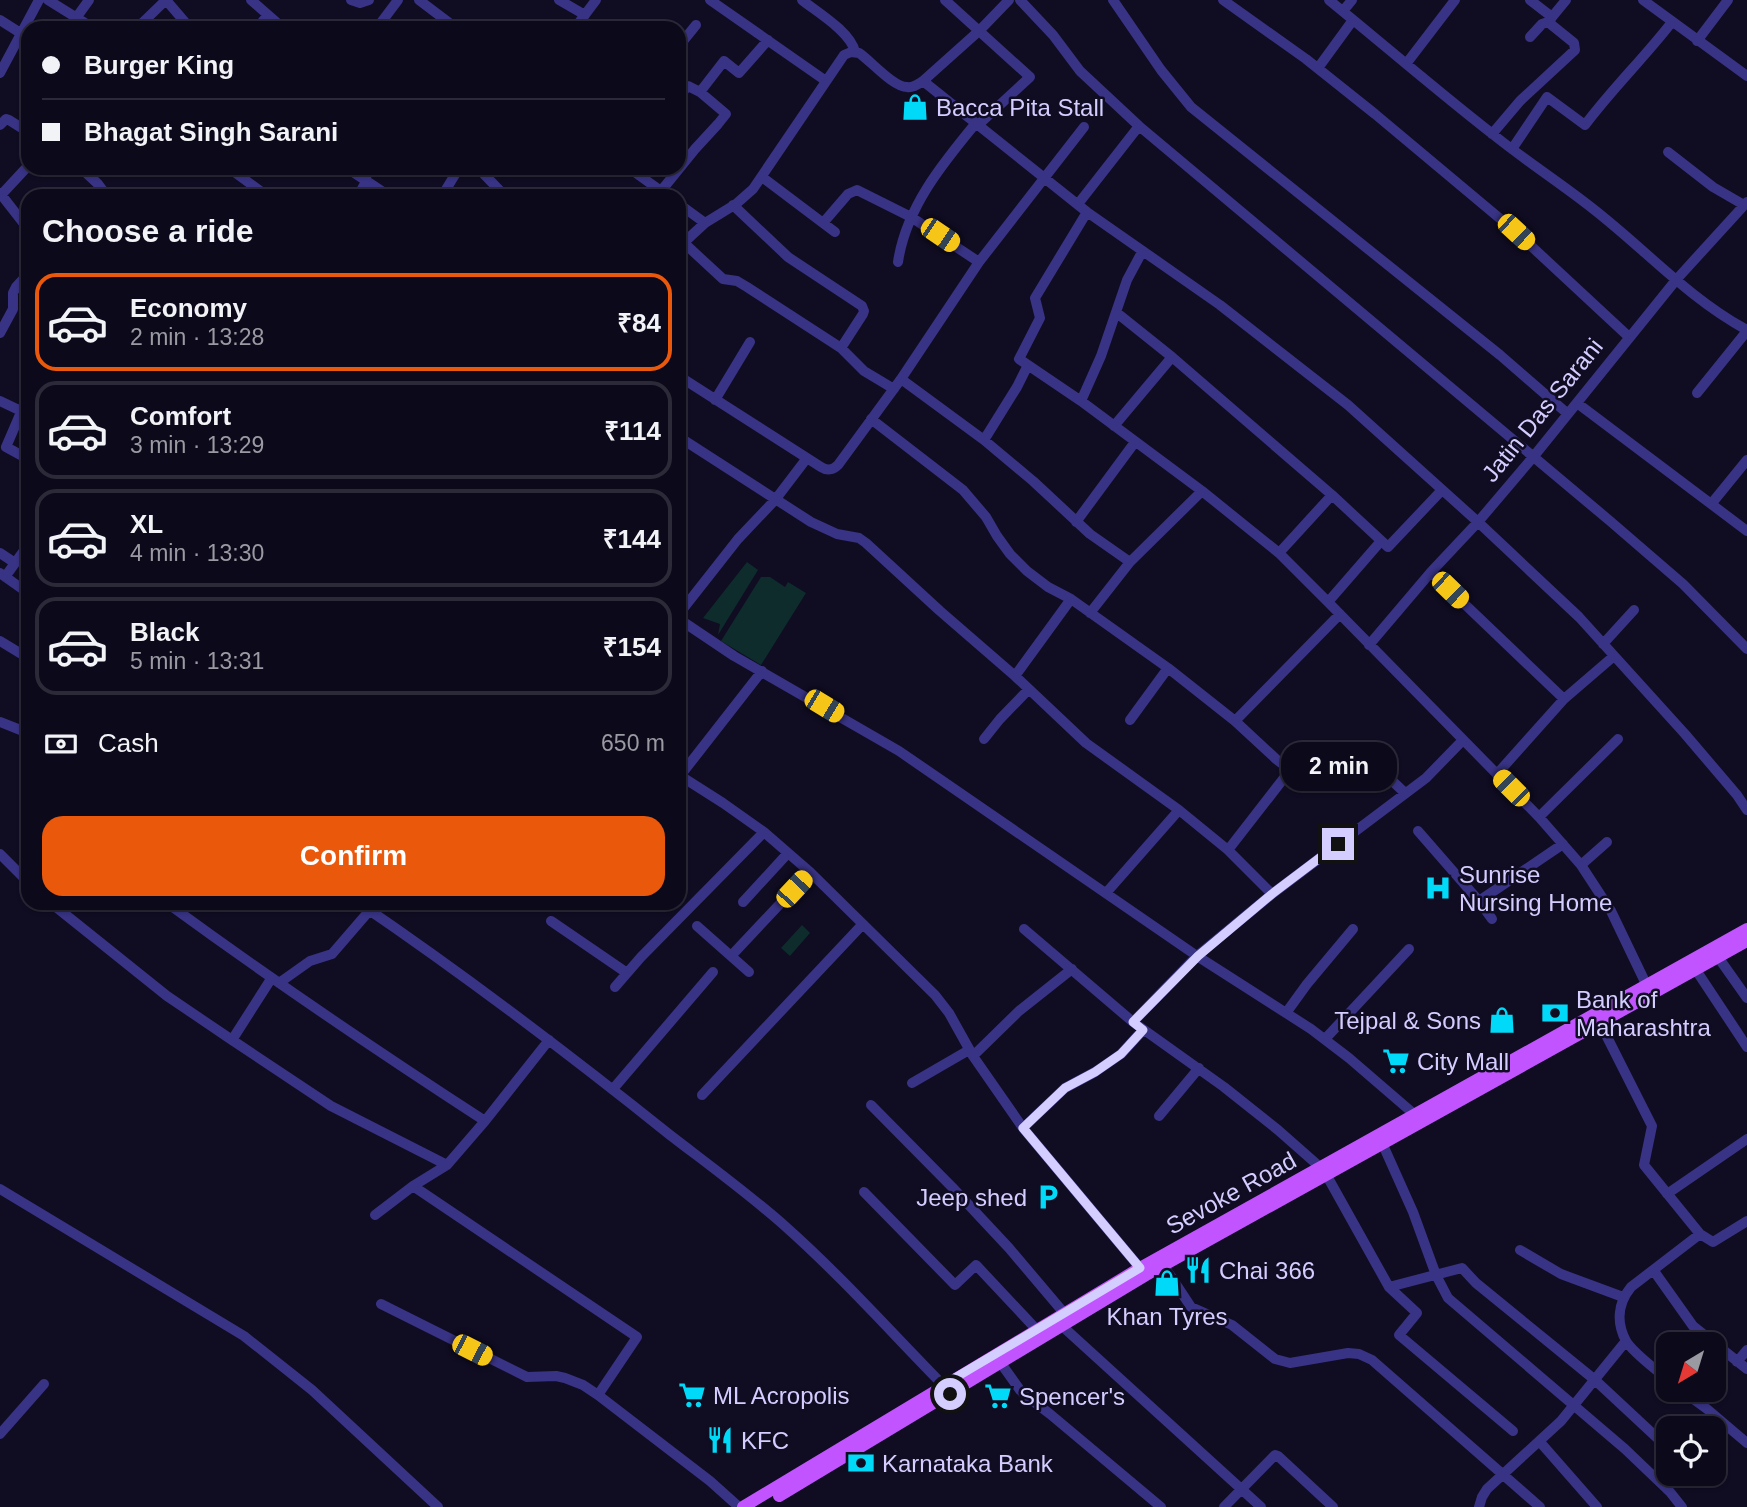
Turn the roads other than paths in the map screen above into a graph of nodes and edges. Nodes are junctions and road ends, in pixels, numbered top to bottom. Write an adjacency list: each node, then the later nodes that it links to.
1 (39, 0): 33 (street)
2 (48, 0): 29 (street)
3 (89, 0): 29 (street)
4 (166, 0): 35 (street); 36 (street)
5 (251, 0): 27 (street)
6 (351, 0): 7 (street)
7 (369, 0)
8 (398, 0): 39 (street)
9 (419, 0): 40 (street)
10 (559, 0): 28 (street)
11 (596, 0): 28 (street)
12 (802, 0): 51 (street)
13 (945, 0): 44 (street)
14 (1009, 0): 44 (street)
15 (1020, 0): 62 (street)
16 (1113, 0): 120 (street)
17 (1223, 0): 53 (street)
18 (1329, 0): 26 (street)
19 (1352, 0): 26 (street)
20 (1455, 0): 52 (street)
21 (1530, 0): 30 (street)
22 (1566, 0): 30 (street)
23 (1643, 0): 42 (street)
24 (1728, 0): 50 (street)
25 (717, 2): 49 (street)
26 (1343, 11): 32 (street)
27 (268, 15): 37 (street); 38 (street)
28 (585, 15): 41 (street)
29 (76, 18): 34 (street)
30 (1550, 19): 48 (street); 65 (street)
31 (0, 20): 45 (street)
32 (1353, 20): 52 (street); 53 (street)
33 (28, 21)
34 (81, 21)
35 (144, 21)
36 (184, 21)
37 (263, 21)
38 (275, 21)
39 (382, 21)
40 (447, 21)
41 (580, 21)
42 (1672, 22): 50 (street); 66 (street)
43 (696, 25): 47 (street)
44 (980, 30): 57 (street); 60 (street)
45 (21, 33)
46 (21, 36): 54 (street)
47 (686, 37)
48 (1531, 37)
49 (768, 40): 56 (street); 59 (street)
50 (1697, 41): 55 (street)
51 (855, 52): 56 (street); 57 (street)
52 (1406, 64): 65 (street)
53 (1318, 68): 106 (street)
54 (0, 73)
55 (1747, 76)
56 (826, 81): 75 (street)
57 (923, 81): 60 (street)
58 (686, 88): 59 (street)
59 (700, 92): 68 (street)
60 (977, 124): 76 (street); 89 (street)
61 (0, 125): 64 (street)
62 (1139, 126): 87 (street); 127 (street)
63 (1084, 127): 76 (street)
64 (21, 128)
65 (1492, 134): 66 (street)
66 (1512, 149): 99 (street)
67 (1668, 152): 85 (street)
68 (686, 162)
69 (21, 173): 84 (street)
70 (88, 175): 78 (street)
71 (238, 175): 79 (street)
72 (359, 175): 77 (street)
73 (485, 175): 82 (street)
74 (639, 175): 83 (street)
75 (762, 177): 86 (street); 92 (street)
76 (1044, 177): 87 (street); 98 (street)
77 (367, 180): 80 (street); 81 (street)
78 (101, 189)
79 (258, 189)
80 (362, 189)
81 (379, 189)
82 (498, 189)
83 (659, 189)
84 (1, 194): 90 (street)
85 (1746, 204): 99 (street, Jatin Das Sarani)
86 (733, 205): 91 (street); 108 (street)
87 (1083, 208): 96 (street); 110 (street)
88 (686, 209): 91 (street)
89 (911, 217): 92 (street); 97 (street); 98 (street)
90 (21, 220)
91 (705, 223): 94 (street)
92 (823, 223): 93 (street)
93 (835, 232)
94 (686, 240)
95 (686, 249): 108 (street)
96 (1142, 252): 103 (street); 130 (street)
97 (898, 262)
98 (979, 262): 111 (street)
99 (1676, 280): 104 (street); 106 (street, Jatin Das Sarani)
100 (21, 282): 102 (street)
101 (0, 288): 102 (street)
102 (13, 293): 105 (street)
103 (1117, 313): 109 (street); 117 (street)
104 (1747, 330): 114 (street)
105 (0, 333)
106 (1629, 337): 118 (street, Jatin Das Sarani)
107 (750, 342): 115 (street)
108 (841, 348): 113 (street)
109 (1172, 357): 122 (street); 132 (street)
110 (1028, 365): 117 (street); 123 (street)
111 (901, 379): 113 (street); 123 (street)
112 (686, 381): 115 (street)
113 (894, 389): 121 (street)
114 (1697, 393)
115 (715, 400): 128 (street)
116 (0, 401): 119 (street)
117 (1081, 401): 122 (street)
118 (1577, 403): 120 (street, Jatin Das Sarani); 134 (street)
119 (21, 411): 126 (street)
120 (1568, 414): 127 (street, Jatin Das Sarani)
121 (871, 419): 128 (street); 147 (street)
122 (1114, 426): 125 (street)
123 (984, 440): 135 (street)
124 (686, 442): 133 (street)
125 (1135, 442): 131 (street); 135 (street)
126 (21, 455)
127 (1534, 456): 136 (street, Jatin Das Sarani); 157 (street)
128 (807, 458): 133 (street)
129 (1747, 460): 134 (street)
130 (1442, 489): 136 (street); 138 (street)
131 (1202, 491): 140 (street); 142 (street)
132 (1332, 495): 138 (street); 140 (street)
133 (775, 500): 149 (street); 162 (street)
134 (1712, 503): 137 (street)
135 (1076, 522): 142 (street)
136 (1478, 522): 144 (street, Jatin Das Sarani); 155 (street)
137 (1747, 531)
138 (1381, 541): 148 (street)
139 (0, 553): 143 (street)
140 (1279, 553): 148 (street)
141 (21, 555): 143 (street)
142 (1130, 562): 151 (street)
143 (15, 563): 145 (street)
144 (1431, 572): 156 (street, Jatin Das Sarani); 164 (street)
145 (3, 575): 146 (street)
146 (21, 588)
147 (1071, 599): 151 (street); 162 (street)
148 (1328, 602): 152 (street)
149 (686, 608)
150 (1634, 610): 155 (street)
151 (1090, 613): 160 (street)
152 (1340, 614): 156 (street); 166 (street)
153 (686, 622): 161 (street)
154 (0, 641): 158 (street)
155 (1603, 644): 159 (street)
156 (1369, 645): 171 (street)
157 (1747, 649)
158 (21, 654)
159 (1614, 656): 164 (street); 178 (street)
160 (1168, 668): 165 (street); 166 (street)
161 (762, 671): 172 (street); 190 (street)
162 (1015, 676): 163 (street)
163 (1029, 688): 169 (street); 177 (street)
164 (1564, 699): 174 (street)
165 (1130, 720)
166 (1235, 721): 173 (street)
167 (0, 722): 168 (street)
168 (21, 730)
169 (984, 739)
170 (1618, 739): 179 (street)
171 (1463, 740): 174 (street); 176 (street)
172 (686, 768)
173 (1290, 769): 176 (street); 184 (street)
174 (1497, 774): 179 (street)
175 (686, 780): 181 (street)
176 (1405, 793): 191 (street)
177 (1179, 810): 184 (street); 190 (street)
178 (1747, 810)
179 (1539, 817): 183 (street)
180 (1418, 831): 192 (street)
181 (764, 832): 185 (street); 214 (street)
182 (1607, 842): 187 (street)
183 (1563, 844): 187 (street); 192 (street)
184 (1228, 850): 191 (street)
185 (789, 853): 188 (street); 193 (street)
186 (0, 854): 189 (street)
187 (1581, 865): 217 (street)
188 (810, 872): 200 (street); 207 (street)
189 (21, 874)
190 (1106, 893): 208 (street)
191 (1272, 894): 208 (street)
192 (1479, 901): 198 (street)
193 (743, 902)
194 (60, 910): 224 (street)
195 (177, 910): 215 (street)
196 (370, 910): 215 (street)
197 (377, 910): 225 (street)
198 (1492, 919)
199 (551, 921): 214 (street)
200 (862, 925): 227 (street); 231 (street)
201 (697, 926): 207 (street)
202 (1024, 929): 210 (street)
203 (1353, 929): 219 (street)
204 (1747, 929): 217 (main road, Sevoke Road)
205 (1747, 941): 209 (main road, Sevoke Road)
206 (1409, 949): 223 (street)
207 (732, 956): 212 (street)
208 (1198, 956): 219 (street); 220 (street)
209 (1718, 957): 211 (main road, Sevoke Road); 218 (street)
210 (1072, 969): 220 (street); 227 (street)
211 (1696, 970): 217 (main road, Sevoke Road); 226 (street)
212 (749, 971)
213 (713, 972): 230 (street)
214 (627, 973): 216 (street)
215 (275, 981): 224 (street); 235 (street)
216 (615, 987)
217 (1649, 990): 221 (main road, Sevoke Road); 234 (main road, Sevoke Road)
218 (1747, 998)
219 (1286, 1013): 223 (street)
220 (1133, 1022): 222 (street)
221 (1600, 1023): 234 (main road, Sevoke Road); 244 (street)
222 (1143, 1030): 228 (street); 236 (street)
223 (1325, 1039): 234 (street)
224 (232, 1040): 239 (street)
225 (549, 1040): 230 (street); 235 (street)
226 (1747, 1047)
227 (971, 1053): 229 (street); 236 (street)
228 (1199, 1068): 233 (street); 240 (street)
229 (912, 1083)
230 (613, 1089): 266 (street)
231 (702, 1095)
232 (871, 1105): 256 (street)
233 (1159, 1116)
234 (1417, 1119): 238 (main road, Sevoke Road); 240 (main road, Sevoke Road)
235 (485, 1121): 239 (street)
236 (1023, 1128): 250 (street)
237 (1747, 1139): 244 (street)
238 (1382, 1145): 240 (main road, Sevoke Road); 252 (street)
239 (447, 1165): 241 (street)
240 (1323, 1171): 249 (main road, Sevoke Road); 250 (main road, Sevoke Road); 253 (street)
241 (413, 1186): 245 (street); 267 (street)
242 (0, 1189): 278 (street)
243 (864, 1192): 257 (street)
244 (1667, 1194): 247 (street)
245 (375, 1214)
246 (1747, 1221): 247 (street)
247 (1700, 1234): 251 (street)
248 (1521, 1251): 254 (street)
249 (1164, 1266): 250 (main road, Sevoke Road); 276 (street)
250 (1143, 1271): 256 (main road, Sevoke Road)
251 (1654, 1271): 254 (street); 261 (street)
252 (1436, 1275): 253 (street); 264 (street); 270 (street)
253 (1389, 1287): 271 (street)
254 (1623, 1297): 258 (street)
255 (381, 1304): 267 (street)
256 (1063, 1319): 257 (main road, Sevoke Road); 260 (main road, Sevoke Road); 277 (street)
257 (1037, 1329): 266 (main road, Sevoke Road)
258 (1626, 1342): 263 (street); 264 (street)
259 (1747, 1350): 261 (street)
260 (1000, 1362): 266 (main road, Sevoke Road); 281 (street)
261 (1737, 1362): 262 (street)
262 (1747, 1369)
263 (1656, 1370)
264 (1595, 1380): 270 (street); 273 (street)
265 (44, 1384): 272 (street)
266 (946, 1390): 268 (main road, Sevoke Road)
267 (598, 1395): 279 (street)
268 (928, 1401): 279 (main road, Sevoke Road); 280 (main road, Sevoke Road)
269 (1697, 1402): 275 (street)
270 (1574, 1406): 274 (street); 288 (street)
271 (1513, 1431)
272 (0, 1434)
273 (1656, 1437)
274 (1540, 1441): 276 (street); 287 (street)
275 (1747, 1443)
276 (1501, 1474): 285 (street); 286 (street)
277 (1243, 1489): 282 (street); 283 (street); 284 (street)
278 (438, 1507)
279 (741, 1507)
280 (760, 1507)
281 (1161, 1507)
282 (1224, 1507)
283 (1261, 1507)
284 (1333, 1507)
285 (1479, 1507)
286 (1540, 1507)
287 (1597, 1507)
288 (1682, 1507)

